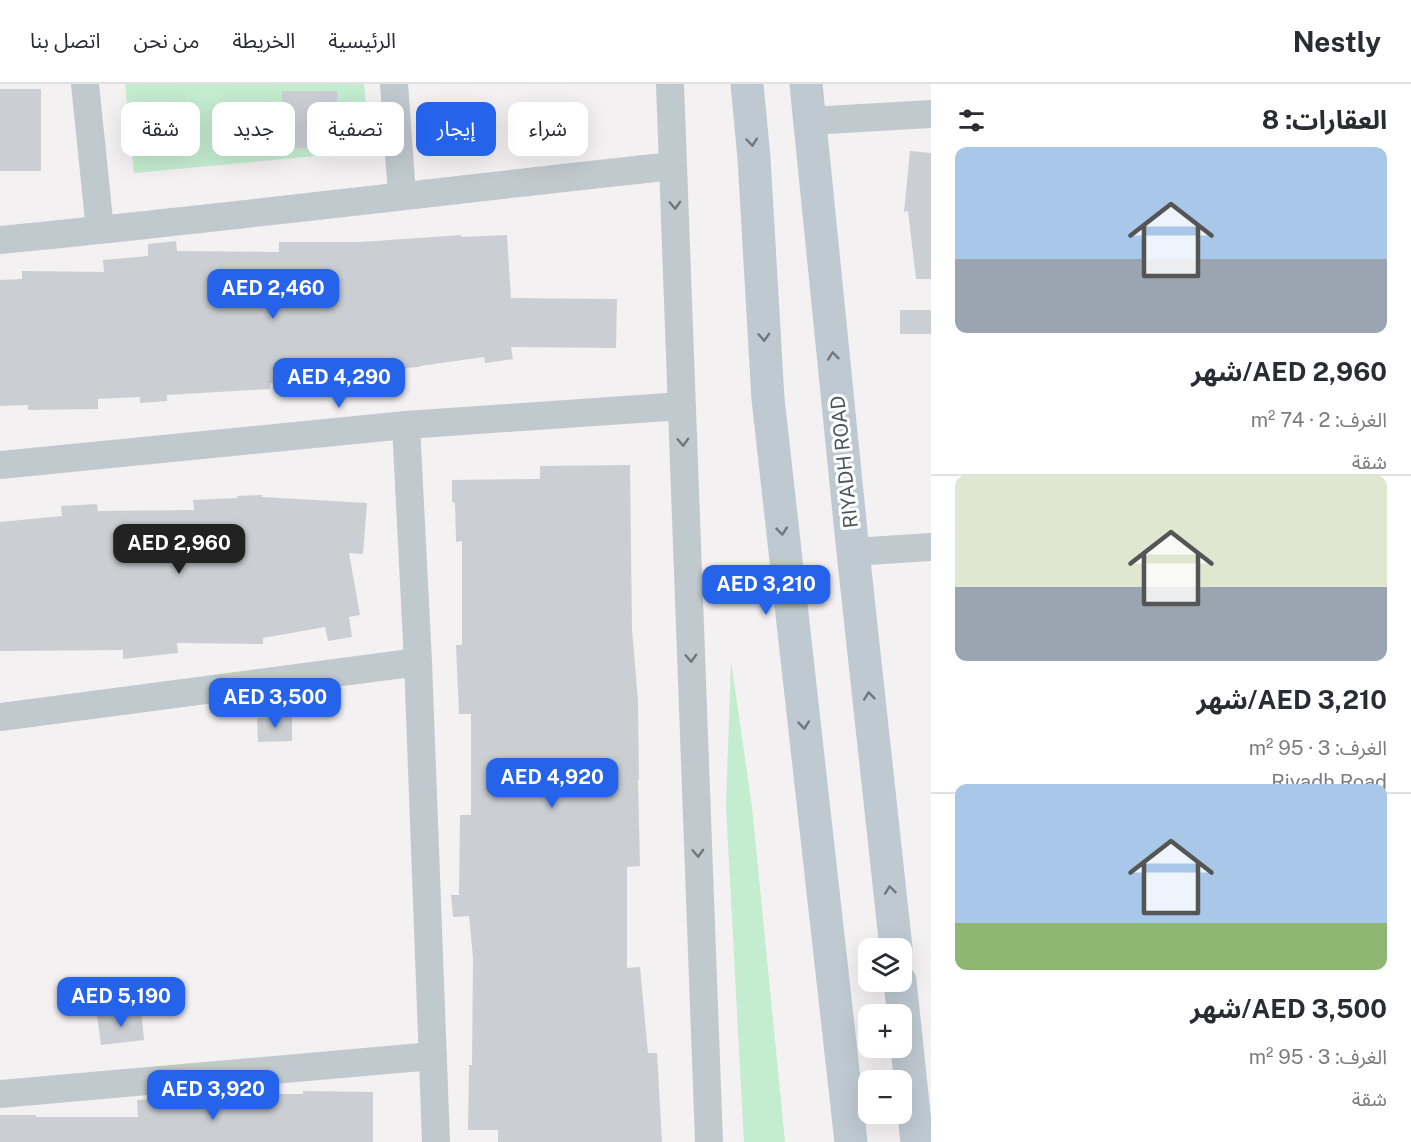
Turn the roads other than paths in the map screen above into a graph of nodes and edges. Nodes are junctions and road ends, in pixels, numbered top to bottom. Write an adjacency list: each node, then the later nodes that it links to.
1 (85, 84): 10 (street)
2 (394, 84): 9 (street)
3 (670, 84): 8 (street)
4 (747, 84): 25 (street, one-way to 25)
5 (806, 84): 7 (street, RIYADH ROAD)
6 (931, 114): 7 (street)
7 (809, 121): 16 (street, RIYADH ROAD, one-way to 7)
8 (673, 166): 9 (street); 12 (street, one-way to 12)
9 (402, 195): 10 (street)
10 (100, 230): 11 (street)
11 (0, 240)
12 (682, 406): 13 (street); 24 (street, one-way to 24)
13 (406, 425): 14 (street); 17 (street)
14 (0, 465)
15 (931, 547): 16 (street)
16 (853, 552): 19 (street, RIYADH ROAD, one-way to 16)
17 (418, 662): 18 (street); 21 (street)
18 (0, 717)
19 (895, 938)
20 (901, 992): 26 (street)
21 (433, 1056): 22 (street); 23 (street)
22 (0, 1095)
23 (436, 1142)
24 (709, 1142)
25 (851, 1142)
26 (917, 1142)

